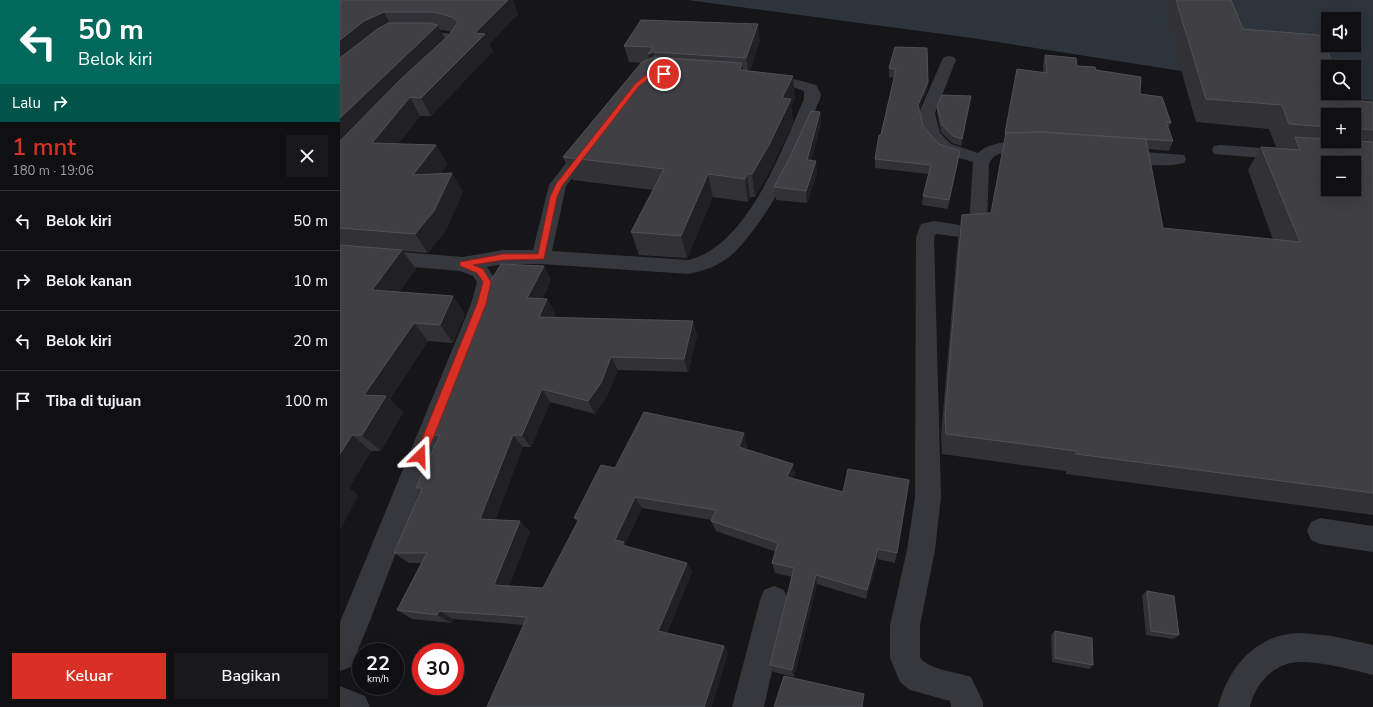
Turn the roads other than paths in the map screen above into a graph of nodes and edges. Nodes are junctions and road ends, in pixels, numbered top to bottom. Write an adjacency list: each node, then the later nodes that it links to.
1 (402, 34): 3 (street)
2 (949, 60): 10 (street)
3 (434, 65)
4 (750, 79): 13 (street)
5 (596, 137): 13 (street)
6 (1053, 150): 10 (street)
7 (1220, 150): 9 (street)
8 (1100, 153): 11 (street)
9 (1304, 156)
10 (982, 159): 24 (street)
11 (1178, 159)
12 (340, 254): 14 (street)
13 (541, 257): 14 (street)
14 (463, 264): 18 (street)
15 (1320, 531): 16 (street)
16 (1373, 539)
17 (774, 600): 23 (street)
18 (348, 617): 19 (street)
19 (340, 656)
20 (1373, 660): 25 (street)
21 (340, 702): 22 (street)
22 (354, 707)
23 (748, 707)
24 (967, 707)
25 (1234, 707)

